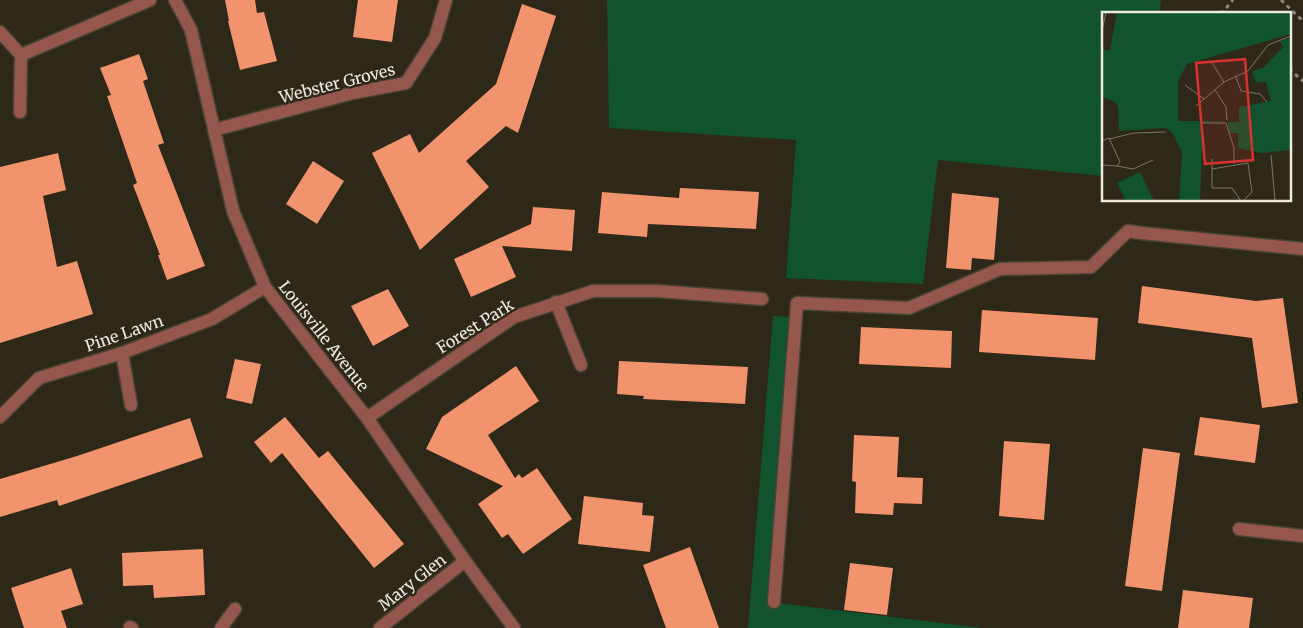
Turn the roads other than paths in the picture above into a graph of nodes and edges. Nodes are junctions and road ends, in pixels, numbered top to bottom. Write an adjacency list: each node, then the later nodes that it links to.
1 (150, 0): 5 (street)
2 (175, 0): 7 (street, Louisville Avenue)
3 (446, 0): 7 (street, Webster Groves)
4 (0, 32): 5 (street)
5 (21, 55): 6 (street)
6 (20, 112)
7 (214, 130): 9 (street, Louisville Avenue)
8 (1303, 249): 20 (street)
9 (265, 287): 12 (street, Pine Lawn); 16 (street, Louisville Avenue)
10 (762, 299): 11 (street, Forest Park)
11 (556, 302): 13 (street); 16 (street, Forest Park)
12 (122, 353): 14 (street); 15 (street, Pine Lawn)
13 (581, 366)
14 (131, 405)
15 (0, 417)
16 (367, 418): 19 (street, Louisville Avenue)
17 (1239, 529): 18 (street)
18 (1303, 536)
19 (465, 561): 23 (street, Mary Glen); 24 (street, Louisville Avenue)
20 (774, 602)
21 (235, 609): 22 (street)
22 (221, 628)
23 (380, 628)
24 (514, 628)

